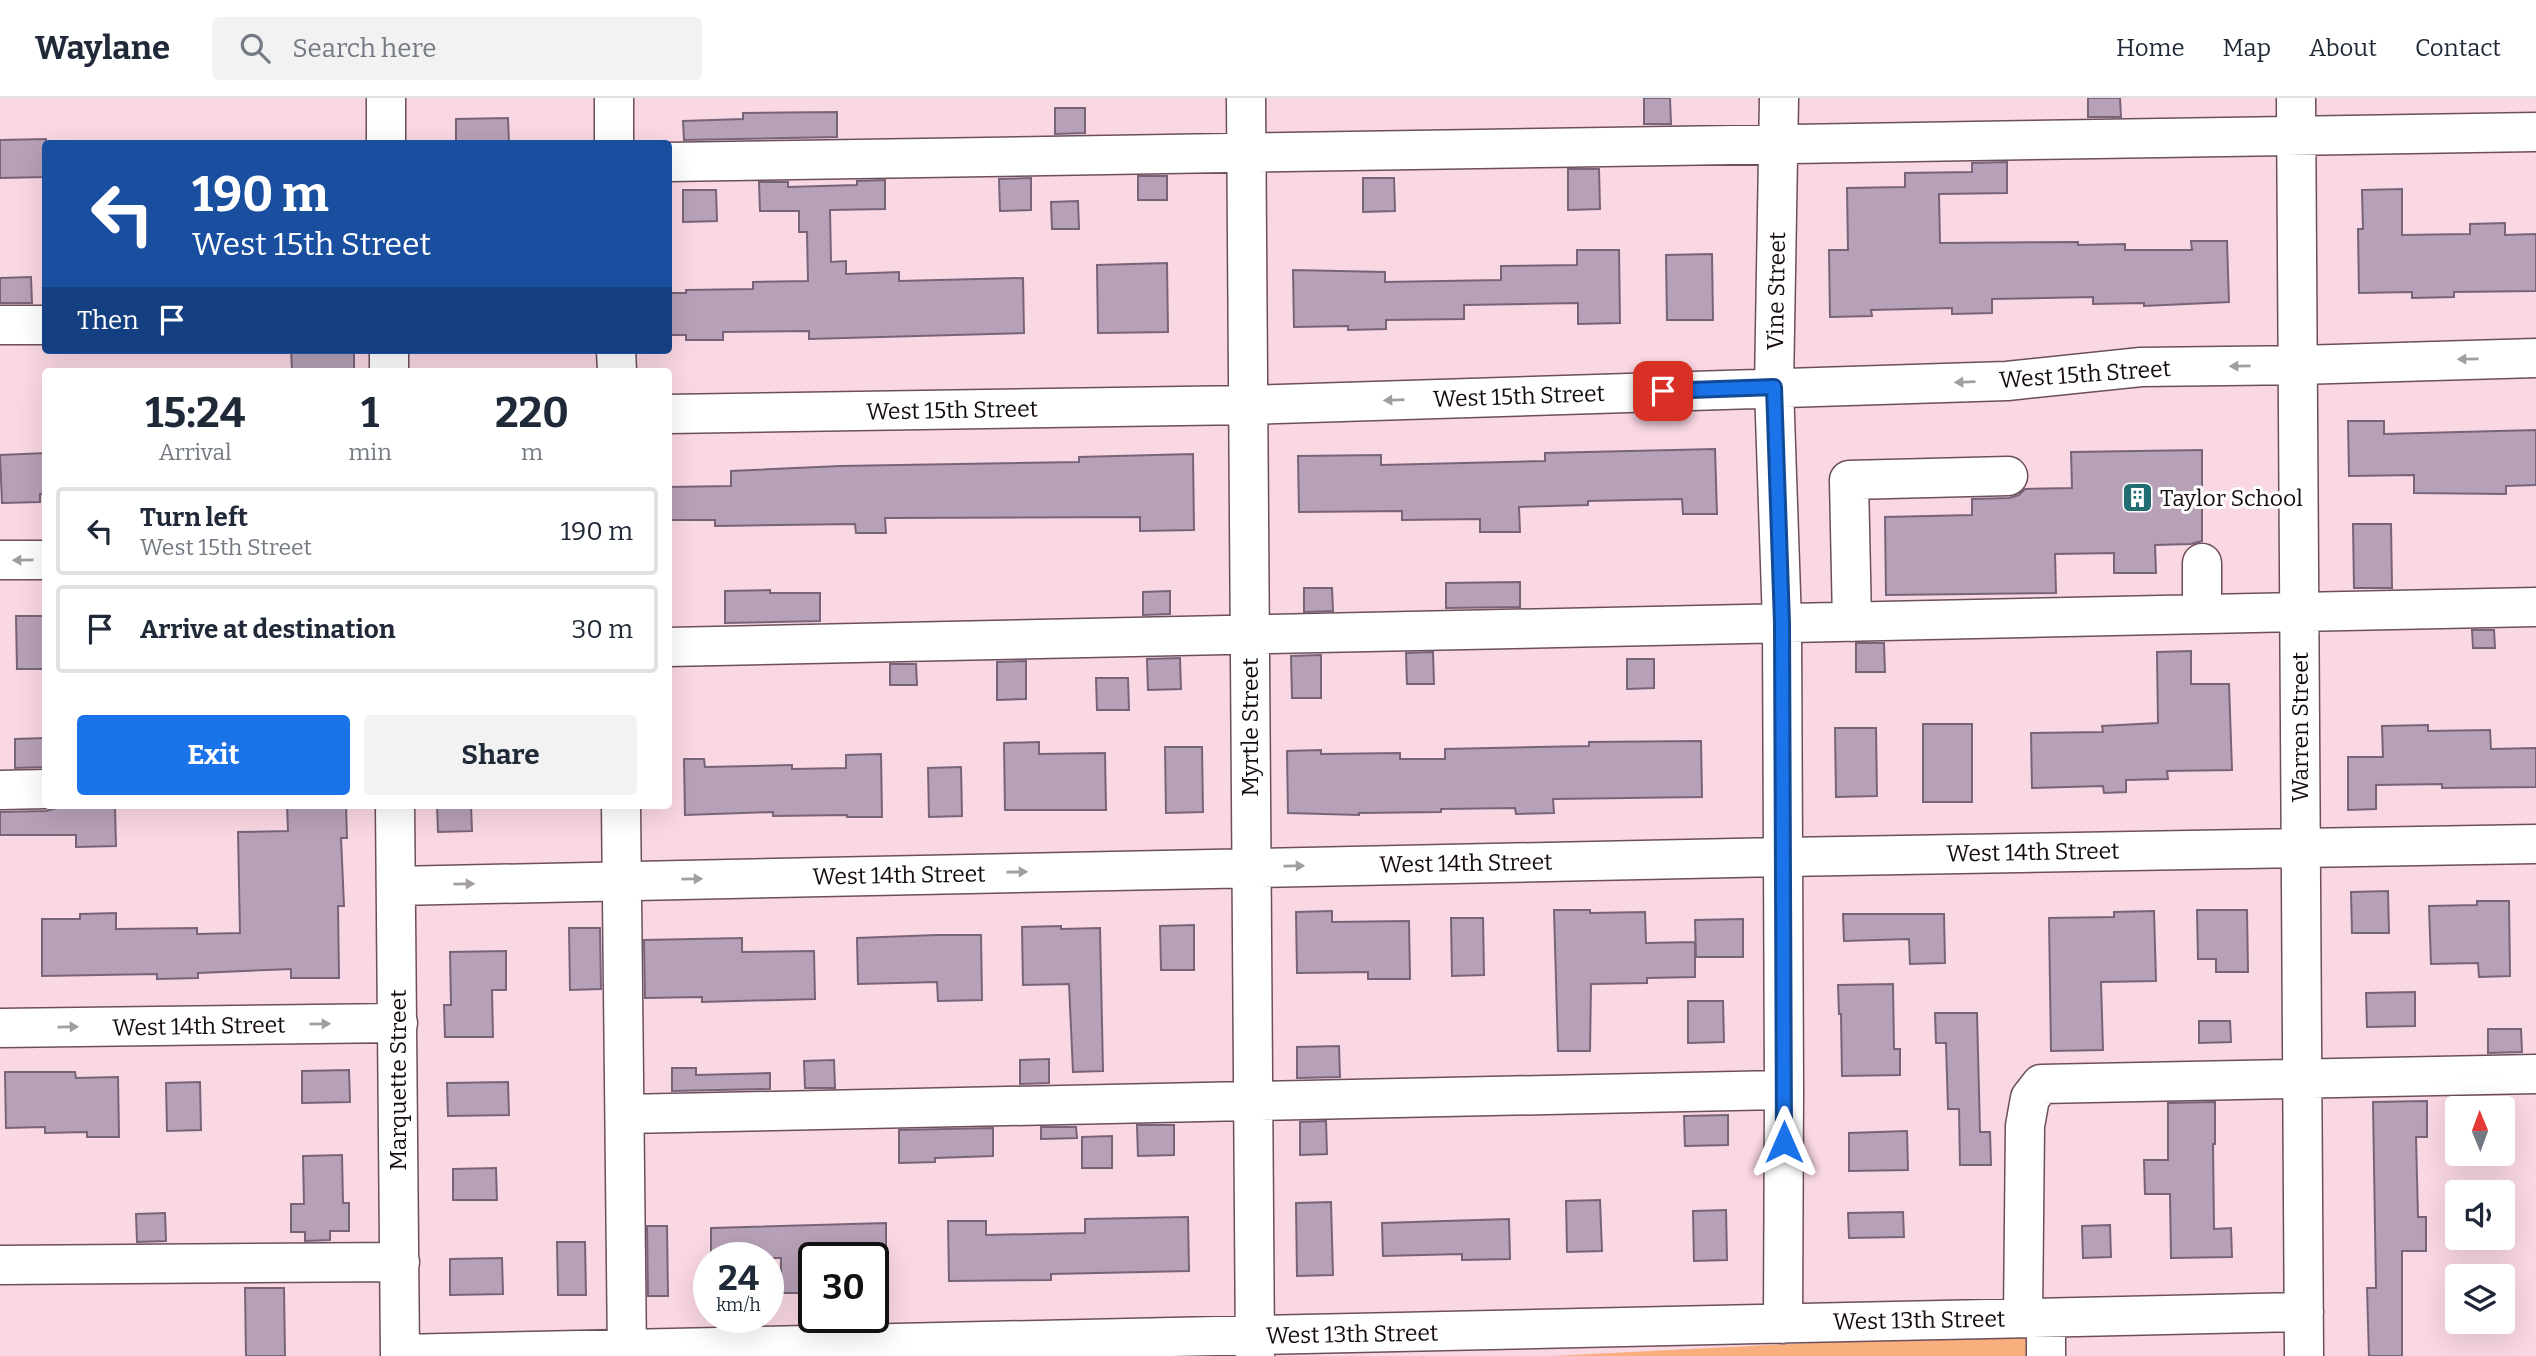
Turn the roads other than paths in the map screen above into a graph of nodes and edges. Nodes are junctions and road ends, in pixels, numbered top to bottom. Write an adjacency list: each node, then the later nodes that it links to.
1 (386, 98): 8 (street)
2 (614, 98): 9 (street)
3 (1246, 98): 11 (street, Myrtle Street)
4 (1779, 98): 10 (street, Vine Street)
5 (2296, 98): 7 (street, Warren Street)
6 (2536, 132): 7 (street)
7 (2297, 136): 10 (street); 16 (street, Warren Street)
8 (386, 140)
9 (614, 140)
10 (1779, 144): 11 (street); 17 (street, Vine Street)
11 (1247, 153): 12 (street); 18 (street, Myrtle Street)
12 (672, 162)
13 (42, 324): 14 (street)
14 (0, 325)
15 (2536, 358): 16 (street, West 15th Street, one-way to 16)
16 (2299, 365): 17 (street, West 15th Street, one-way to 17); 25 (street, Warren Street)
17 (1774, 387): 18 (street, West 15th Street, one-way to 18); 28 (street, Vine Street)
18 (1248, 405): 19 (street, West 15th Street); 29 (street, Myrtle Street)
19 (672, 414)
20 (2008, 476): 27 (street)
21 (0, 560): 22 (street, one-way to 21)
22 (42, 560)
23 (2202, 563): 26 (street)
24 (2536, 607): 25 (street)
25 (2300, 612): 26 (street); 36 (street, Warren Street)
26 (2202, 614): 27 (street)
27 (1852, 622): 28 (street)
28 (1782, 623): 29 (street); 37 (street, Vine Street)
29 (1250, 634): 30 (street); 38 (street, Myrtle Street)
30 (672, 647)
31 (42, 789): 32 (street)
32 (0, 790)
33 (395, 809): 40 (street, Marquette Street)
34 (621, 809): 39 (street)
35 (2536, 844): 36 (street, West 14th Street)
36 (2301, 847): 37 (street, West 14th Street); 44 (street, Warren Street)
37 (1783, 856): 38 (street, West 14th Street, one-way to 37); 45 (street, Vine Street)
38 (1251, 867): 39 (street, West 14th Street, one-way to 38); 46 (street, Myrtle Street)
39 (622, 881): 40 (street, West 14th Street, one-way to 39); 47 (street)
40 (396, 886): 41 (street, Marquette Street)
41 (398, 1023): 42 (street, West 14th Street, one-way to 41); 48 (street, Marquette Street)
42 (0, 1028)
43 (2536, 1074): 44 (street)
44 (2303, 1080): 50 (street, Warren Street); 51 (street)
45 (1784, 1090): 46 (street); 52 (street, Vine Street)
46 (1253, 1101): 47 (street); 53 (street, Myrtle Street)
47 (625, 1114): 54 (street)
48 (400, 1262): 49 (street); 55 (street, Marquette Street)
49 (0, 1265)
50 (2304, 1312): 51 (street, West 13th Street); 57 (street, Warren Street)
51 (2034, 1318): 52 (street, West 13th Street); 56 (street)
52 (1783, 1324): 53 (street, West 13th Street)
53 (1255, 1346): 54 (street, West 13th Street)
54 (627, 1353): 55 (street, West 13th Street)
55 (400, 1355)
56 (2046, 1356)
57 (2304, 1356)

